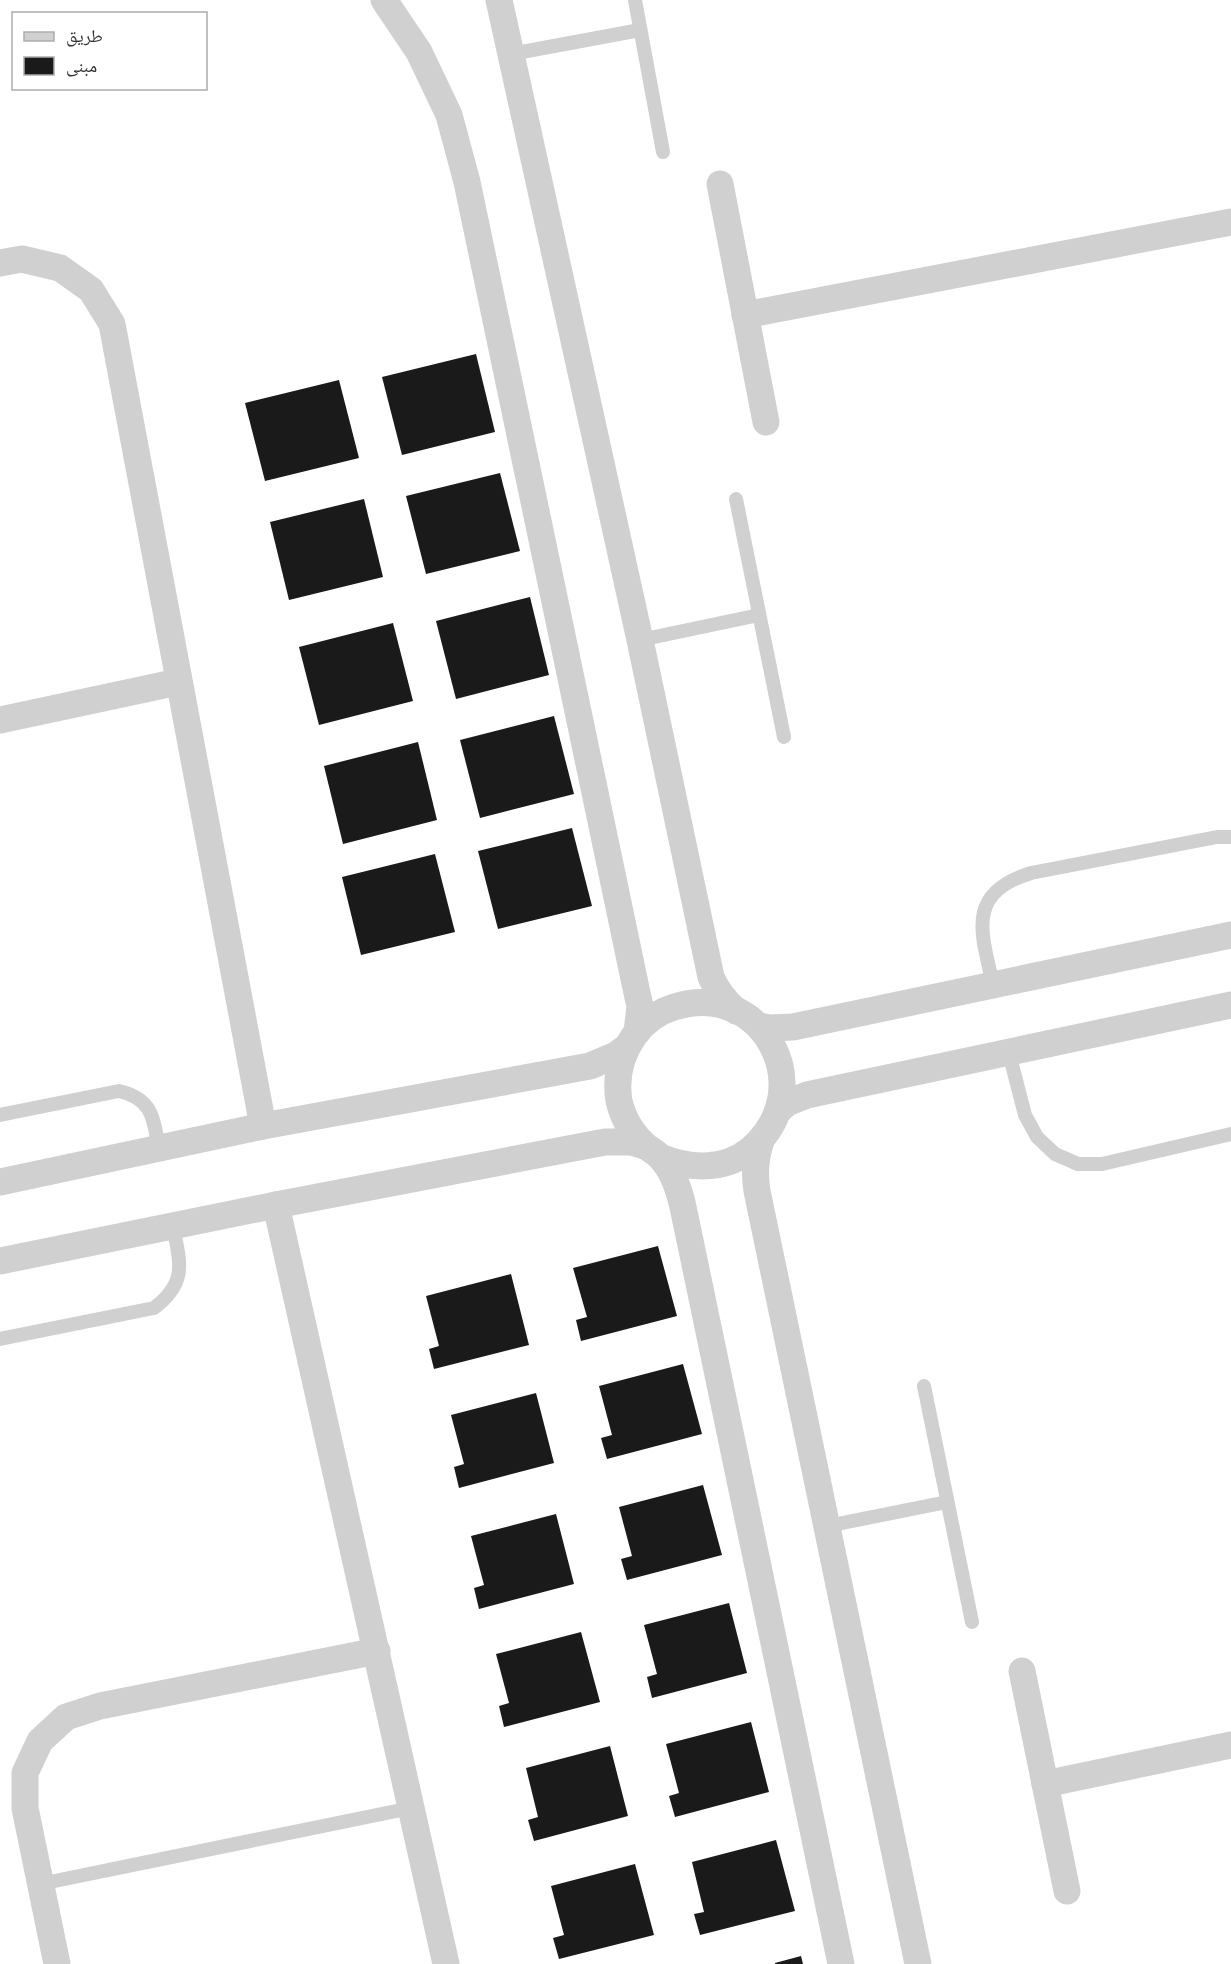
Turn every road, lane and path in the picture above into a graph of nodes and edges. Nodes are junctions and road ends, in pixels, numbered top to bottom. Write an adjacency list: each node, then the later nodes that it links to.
1 (384, 0): 24 (street)
2 (499, 0): 5 (street)
3 (634, 0): 4 (lane)
4 (640, 30): 5 (lane); 6 (lane)
5 (511, 54): 14 (street)
6 (663, 152)
7 (720, 184): 10 (street)
8 (1231, 222): 10 (street)
9 (0, 263): 15 (street)
10 (745, 315): 11 (street)
11 (766, 422)
12 (736, 500): 13 (lane)
13 (759, 615): 14 (lane); 17 (lane)
14 (640, 640): 22 (street)
15 (178, 682): 16 (street); 28 (street)
16 (0, 720)
17 (784, 736)
18 (1231, 837): 20 (lane)
19 (1231, 935): 20 (street)
20 (993, 984): 23 (street)
21 (1231, 1005): 25 (street)
22 (736, 1011): 23 (street); 24 (street)
23 (759, 1026): 26 (street)
24 (632, 1039): 28 (street); 32 (street)
25 (1009, 1053): 26 (street); 29 (lane)
26 (779, 1110): 30 (street)
27 (0, 1115): 31 (lane)
28 (263, 1126): 31 (street)
29 (1231, 1134)
30 (761, 1141): 32 (street); 40 (street)
31 (159, 1148): 33 (street)
32 (653, 1151): 34 (street); 51 (street)
33 (0, 1182)
34 (276, 1205): 35 (street); 42 (street)
35 (173, 1226): 36 (street); 37 (lane)
36 (0, 1261)
37 (0, 1339)
38 (924, 1386): 39 (lane)
39 (947, 1502): 40 (lane); 41 (lane)
40 (826, 1526): 52 (street)
41 (972, 1622)
42 (376, 1651): 46 (street); 47 (street)
43 (1022, 1671): 45 (street)
44 (1231, 1745): 45 (street)
45 (1045, 1784): 48 (street)
46 (411, 1808): 47 (lane); 50 (street)
47 (40, 1884): 49 (street)
48 (1067, 1891)
49 (57, 1964)
50 (446, 1964)
51 (841, 1964)
52 (918, 1964)

